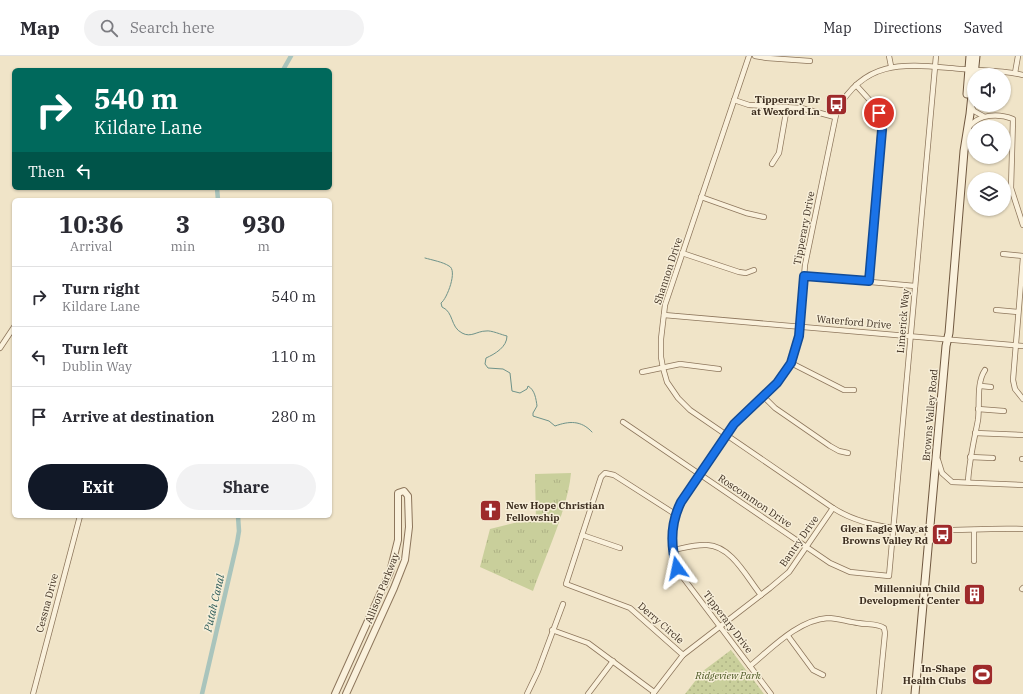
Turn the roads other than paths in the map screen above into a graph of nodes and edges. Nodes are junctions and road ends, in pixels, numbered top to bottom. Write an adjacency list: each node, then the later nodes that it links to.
1 (749, 56): 18 (street, Shannon Drive)
2 (755, 56): 8 (street)
3 (889, 56): 9 (street)
4 (936, 56): 10 (street, Limerick Way)
5 (970, 56): 11 (main road, Browns Valley Road)
6 (976, 56): 12 (main road, Browns Valley Road)
7 (1018, 56): 15 (street)
8 (810, 61)
9 (891, 66): 10 (street, Tipperary Drive); 17 (street, Tipperary Drive)
10 (935, 67): 13 (street, Tipperary Drive); 37 (street, Limerick Way)
11 (972, 68)
12 (973, 68)
13 (967, 70)
14 (1011, 73): 15 (street, Tipperary Drive)
15 (1015, 73): 16 (street, Tipperary Drive)
16 (1023, 75)
17 (856, 85): 23 (street, Tipperary Drive); 36 (street)
18 (734, 100): 19 (street); 28 (street, Shannon Drive)
19 (787, 107): 23 (street); 27 (street)
20 (967, 109): 26 (main road, Browns Valley Road)
21 (976, 112): 22 (street)
22 (984, 116): 24 (street); 30 (street)
23 (835, 117): 35 (street, Tipperary Drive)
24 (975, 120)
25 (967, 131): 26 (main road, Browns Valley Road)
26 (965, 138): 44 (main road, Browns Valley Road)
27 (772, 164)
28 (701, 198): 29 (street); 31 (street, Shannon Drive)
29 (764, 217)
30 (1023, 224)
31 (682, 253): 34 (street); 40 (street, Shannon Drive)
32 (1004, 254): 33 (street)
33 (1023, 257): 39 (street)
34 (754, 270)
35 (804, 276): 36 (street); 41 (street, Tipperary Drive)
36 (869, 281): 37 (street)
37 (915, 286): 43 (street, Limerick Way)
38 (996, 310): 39 (street)
39 (1018, 312): 45 (street)
40 (664, 315): 41 (street, Waterford Drive); 49 (street, Shannon Drive)
41 (800, 327): 43 (street, Waterford Drive); 48 (street, Tipperary Drive)
42 (12, 330): 46 (street)
43 (911, 336): 44 (street, Waterford Drive); 74 (street, Limerick Way)
44 (947, 339): 45 (street, Waterford Drive); 65 (main road, Browns Valley Road)
45 (1015, 345): 47 (street, Waterford Drive); 57 (street)
46 (1, 346)
47 (1023, 346)
48 (791, 363): 55 (street); 56 (street, Tipperary Drive)
49 (663, 368): 50 (street); 52 (street); 62 (street, Shannon Drive)
50 (719, 369)
51 (985, 370): 53 (street)
52 (642, 372)
53 (980, 386): 54 (street); 58 (street)
54 (991, 387)
55 (854, 390)
56 (763, 396): 62 (street, Tipperary Drive); 64 (street)
57 (1023, 399)
58 (978, 409): 59 (street); 61 (street)
59 (1004, 411)
60 (623, 422): 68 (street, Roscommon Drive)
61 (975, 433): 63 (street); 66 (street)
62 (726, 434): 68 (street, Tipperary Drive); 71 (street, Shannon Drive)
63 (1023, 435)
64 (848, 453)
65 (937, 454): 69 (street); 76 (main road, Browns Valley Road)
66 (970, 457): 67 (street); 69 (street)
67 (992, 458)
68 (700, 474): 72 (street, Tipperary Drive); 79 (street, Roscommon Drive)
69 (968, 482): 70 (street)
70 (1023, 485)
71 (833, 508): 74 (street, Shannon Drive); 79 (street, Bantry Drive)
72 (675, 514): 78 (street, Derry Circle); 81 (street, Tipperary Drive)
73 (79, 518): 94 (street, Cessna Drive)
74 (894, 527): 76 (street, Shannon Drive); 83 (street, Limerick Way)
75 (1023, 529): 77 (street, Shannon Drive)
76 (930, 530): 77 (street, Shannon Drive); 101 (main road, Browns Valley Road)
77 (974, 530): 82 (street)
78 (582, 535): 80 (street); 89 (street, Derry Circle)
79 (806, 547): 83 (street, Roscommon Drive); 84 (street, Bantry Drive)
80 (620, 548)
81 (673, 550): 84 (street); 86 (street, Tipperary Drive)
82 (974, 560)
83 (889, 576)
84 (761, 595): 86 (street, Bantry Drive)
85 (563, 604): 87 (street)
86 (720, 626): 89 (street, Bantry Drive); 91 (street, Tipperary Drive)
87 (552, 630): 90 (street); 97 (street)
88 (788, 636): 91 (street); 92 (street); 100 (street)
89 (683, 655): 93 (street, Bantry Drive)
90 (613, 661): 93 (street); 98 (street)
91 (750, 666): 99 (street, Tipperary Drive)
92 (823, 675)
93 (654, 693)
94 (33, 694)
95 (335, 694): 96 (street, Allison Parkway)
96 (346, 694)
97 (527, 694)
98 (588, 694)
99 (771, 694)
100 (879, 694)
101 (916, 694)

